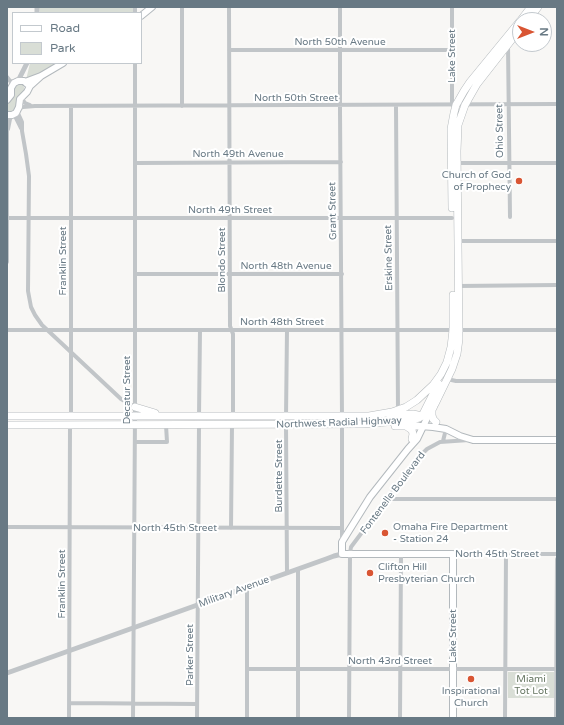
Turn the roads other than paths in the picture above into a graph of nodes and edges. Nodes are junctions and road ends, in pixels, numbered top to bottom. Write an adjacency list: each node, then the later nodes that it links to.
1 (152, 7): 6 (main road)
2 (182, 7): 31 (street)
3 (229, 7): 10 (street, Blondo Street)
4 (340, 7): 11 (street, Grant Street)
5 (452, 7): 12 (street, Lake Street)
6 (142, 15)
7 (512, 30): 26 (main road, Northwest Radial Highway)
8 (512, 40): 9 (main road, Northwest Radial Highway)
9 (508, 45): 24 (street, Ohio Street); 27 (main road, Northwest Radial Highway)
10 (229, 50): 11 (street, North 50th Avenue); 32 (street, Blondo Street)
11 (340, 50): 12 (street, North 50th Avenue); 33 (street, Grant Street)
12 (452, 50): 26 (street, Lake Street)
13 (27, 64): 18 (street)
14 (61, 64): 16 (main road)
15 (136, 64): 30 (street, Decatur Street)
16 (41, 76): 18 (main road); 21 (main road)
17 (7, 77): 18 (street)
18 (21, 82): 20 (main road); 21 (main road)
19 (7, 83): 20 (street)
20 (11, 88): 23 (main road)
21 (28, 90): 22 (main road)
22 (23, 97): 28 (street); 35 (main road)
23 (7, 100)
24 (508, 104): 25 (street, North 50th Street); 27 (street, North 50th Street); 42 (street, Ohio Street)
25 (557, 104)
26 (454, 105): 27 (street, North 50th Street); 34 (street, North 50th Street); 52 (main road, Northwest Radial Highway)
27 (465, 105): 41 (main road, Northwest Radial Highway)
28 (35, 106): 29 (street, North 50th Street); 35 (street, North 50th Street)
29 (72, 106): 30 (street, North 50th Street); 47 (street, Franklin Street)
30 (136, 106): 31 (street, North 50th Street); 38 (street, Decatur Street)
31 (182, 106): 32 (street, North 50th Street)
32 (229, 106): 33 (street, North 50th Street); 39 (street, Blondo Street)
33 (340, 106): 34 (street, North 50th Street); 40 (street, Grant Street)
34 (396, 106): 51 (street, Erskine Street)
35 (14, 113): 37 (street); 46 (street)
36 (7, 127): 37 (street)
37 (7, 131): 45 (street)
38 (136, 162): 39 (street, North 49th Avenue); 48 (street, Decatur Street)
39 (229, 162): 40 (street, North 49th Avenue); 49 (street, Blondo Street)
40 (341, 162): 50 (street, Grant Street)
41 (457, 163): 42 (street); 53 (main road, Northwest Radial Highway)
42 (509, 163): 43 (street); 44 (street, Ohio Street)
43 (557, 163)
44 (510, 217)
45 (7, 218): 46 (street, North 49th Street); 55 (street)
46 (29, 218): 47 (street, North 49th Street); 62 (street)
47 (71, 218): 48 (street, North 49th Street); 63 (street, Franklin Street)
48 (135, 218): 49 (street, North 49th Street); 56 (street, Decatur Street)
49 (230, 218): 50 (street, North 49th Street); 57 (street, Blondo Street)
50 (341, 218): 51 (street, North 49th Street); 58 (street, Grant Street)
51 (397, 218): 52 (street, North 49th Street); 69 (street, Erskine Street)
52 (452, 218): 70 (main road, Northwest Radial Highway)
53 (457, 241): 54 (street); 60 (main road, Northwest Radial Highway)
54 (557, 241)
55 (7, 262)
56 (135, 274): 57 (street, North 48th Avenue); 64 (street, Decatur Street)
57 (230, 274): 58 (street, North 48th Avenue); 66 (street, Blondo Street)
58 (342, 274): 68 (street, Grant Street)
59 (557, 285): 60 (street)
60 (458, 286): 70 (main road, Northwest Radial Highway)
61 (7, 330): 62 (street, North 48th Street)
62 (48, 330): 63 (street, North 48th Street); 72 (street)
63 (71, 330): 64 (street, North 48th Street); 72 (street, Franklin Street)
64 (135, 330): 65 (street, North 48th Street); 77 (street, Decatur Street)
65 (200, 330): 66 (street, North 48th Street); 83 (street)
66 (232, 330): 67 (street, North 48th Street); 84 (street, Blondo Street)
67 (287, 330): 68 (street, North 48th Street); 85 (street, Burdette Street)
68 (342, 330): 69 (street, North 48th Street); 86 (street, Grant Street)
69 (398, 330): 70 (street, North 48th Street); 78 (street, Erskine Street)
70 (456, 330): 71 (street, North 48th Street); 73 (main road, Northwest Radial Highway); 74 (main road, Northwest Radial Highway)
71 (557, 330)
72 (71, 352): 77 (street); 80 (street, Franklin Street)
73 (450, 354): 78 (main road, Northwest Radial Highway); 88 (main road)
74 (447, 379): 75 (street); 76 (main road, Northwest Radial Highway)
75 (557, 381)
76 (433, 406): 88 (main road, Northwest Radial Highway); 89 (main road)
77 (135, 407): 81 (street, Decatur Street); 82 (main road)
78 (398, 410): 87 (main road, Northwest Radial Highway)
79 (7, 416): 80 (main road, Northwest Radial Highway)
80 (71, 416): 81 (main road, Northwest Radial Highway)
81 (135, 416): 82 (main road, Northwest Radial Highway); 92 (street, Decatur Street)
82 (171, 416): 83 (main road, Northwest Radial Highway)
83 (199, 416): 84 (main road, Northwest Radial Highway)
84 (232, 416): 85 (main road, Northwest Radial Highway)
85 (286, 416): 86 (main road, Northwest Radial Highway); 96 (street, Burdette Street)
86 (342, 416): 87 (main road, Northwest Radial Highway)
87 (369, 416): 88 (main road)
88 (424, 417): 89 (main road); 90 (main road, Northwest Radial Highway); 100 (main road)
89 (436, 422): 101 (main road)
90 (363, 424): 97 (main road, Northwest Radial Highway); 99 (main road)
91 (7, 425): 98 (main road, Northwest Radial Highway)
92 (135, 425): 93 (main road, Northwest Radial Highway); 98 (main road, Northwest Radial Highway); 106 (street, Decatur Street)
93 (166, 425): 94 (main road, Northwest Radial Highway); 106 (street)
94 (199, 425): 95 (main road, Northwest Radial Highway); 113 (street, Parker Street)
95 (232, 425): 96 (main road, Northwest Radial Highway); 114 (street)
96 (286, 425): 97 (main road, Northwest Radial Highway); 115 (street, Burdette Street)
97 (342, 425): 116 (street)
98 (70, 426): 111 (street, Franklin Street)
99 (406, 426): 100 (main road); 102 (main road)
100 (420, 426): 101 (main road); 102 (main road); 107 (main road)
101 (446, 429): 103 (main road, Fontenelle Boulevard); 105 (street)
102 (412, 439): 107 (main road)
103 (473, 440): 104 (main road, Fontenelle Boulevard); 105 (street, Fontenelle Boulevard)
104 (557, 440)
105 (443, 441): 108 (street, Fontenelle Boulevard)
106 (135, 442): 112 (street, Decatur Street)
107 (408, 449): 117 (main road)
108 (387, 499): 109 (street); 118 (street, Fontenelle Boulevard)
109 (557, 499)
110 (7, 527): 111 (street, North 45th Street)
111 (70, 528): 112 (street, North 45th Street); 130 (street, Franklin Street)
112 (134, 528): 113 (street, North 45th Street); 129 (street, Decatur Street)
113 (198, 528): 114 (street, North 45th Street); 128 (street, Parker Street)
114 (232, 528): 115 (street, North 45th Street)
115 (287, 528): 116 (street, North 45th Street); 126 (street, Burdette Street)
116 (342, 528): 117 (street)
117 (342, 542): 119 (main road)
118 (350, 553): 119 (main road, North 45th Street); 120 (main road, North 45th Street); 136 (street)
119 (342, 554): 125 (street, Military Avenue)
120 (401, 554): 121 (main road, North 45th Street); 137 (street)
121 (453, 554): 122 (street, North 45th Street); 131 (main road, Lake Street)
122 (506, 554): 123 (street, North 45th Street); 132 (street)
123 (557, 554)
124 (557, 559): 133 (street)
125 (298, 570): 126 (street, Military Avenue); 135 (street)
126 (287, 573): 127 (street, Military Avenue)
127 (247, 588): 128 (street, Military Avenue); 134 (street)
128 (198, 605): 129 (street, Military Avenue); 141 (street, Parker Street)
129 (134, 628): 130 (street, Military Avenue); 140 (street, Decatur Street)
130 (69, 651): 138 (street, Military Avenue); 139 (street, Franklin Street)
131 (453, 669): 132 (street, North 43rd Street); 137 (street, North 43rd Street); 149 (main road, Lake Street)
132 (505, 669): 133 (street, North 43rd Street); 150 (street)
133 (557, 669): 151 (street)
134 (247, 670): 135 (street, North 43rd Street); 145 (street)
135 (298, 670): 136 (street, North 43rd Street); 146 (street)
136 (349, 670): 137 (street, North 43rd Street); 147 (street)
137 (400, 670): 148 (street)
138 (7, 673)
139 (69, 704): 140 (street); 142 (street, Franklin Street)
140 (133, 704): 141 (street); 143 (street, Decatur Street)
141 (197, 704): 144 (street, Parker Street)
142 (69, 718)
143 (133, 718)
144 (197, 718)
145 (247, 718)
146 (298, 718)
147 (349, 718)
148 (400, 718)
149 (453, 718)
150 (505, 718)
151 (556, 718)

